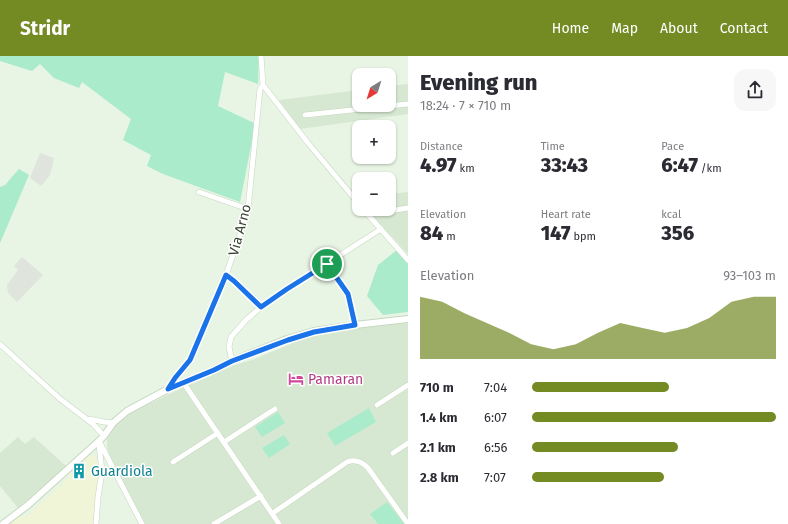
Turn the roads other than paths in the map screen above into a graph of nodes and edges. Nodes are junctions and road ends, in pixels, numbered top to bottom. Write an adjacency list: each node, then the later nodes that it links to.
1 (262, 56): 2 (street, Via Arno)
2 (263, 84): 6 (street); 8 (street, Via Arno)
3 (408, 104): 4 (street)
4 (305, 115)
5 (199, 192): 8 (street)
6 (352, 196)
7 (408, 208): 9 (street)
8 (248, 209): 14 (street, Via Arno)
9 (396, 210)
10 (369, 216): 11 (street)
11 (381, 229): 12 (street); 13 (street)
12 (408, 260)
13 (327, 264): 15 (street); 17 (street)
14 (226, 275): 15 (street); 22 (street, Via Arno)
15 (261, 307): 19 (street)
16 (408, 319): 17 (street)
17 (355, 325): 19 (street)
18 (0, 344): 25 (street)
19 (232, 361): 20 (street)
20 (183, 382): 22 (street); 27 (street)
21 (408, 385): 23 (street)
22 (168, 389): 26 (street)
23 (377, 405)
24 (275, 410): 29 (street)
25 (85, 418): 26 (street); 28 (street)
26 (112, 423): 28 (street)
27 (218, 433): 29 (street); 32 (street)
28 (102, 439): 33 (street); 34 (street); 37 (street)
29 (224, 442): 35 (street)
30 (408, 443): 31 (street)
31 (393, 453)
32 (172, 462)
33 (115, 470): 34 (street); 39 (street)
34 (102, 472): 38 (street)
35 (261, 496): 36 (street); 40 (street)
36 (272, 513): 41 (street); 42 (street)
37 (3, 524)
38 (96, 524)
39 (142, 524)
40 (214, 524)
41 (279, 524)
42 (408, 524)

